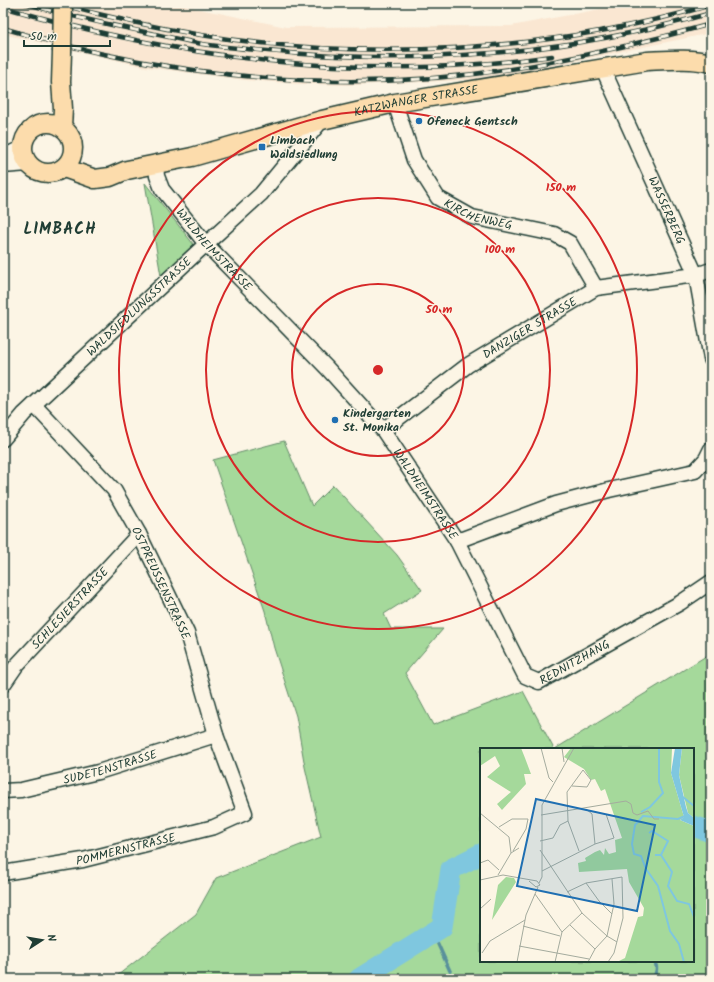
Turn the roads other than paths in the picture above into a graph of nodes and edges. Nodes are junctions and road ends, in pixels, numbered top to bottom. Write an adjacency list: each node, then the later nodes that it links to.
1 (63, 3): 4 (main road, bridge)
2 (711, 63): 3 (main road, KATZWANGER STRASSE)
3 (603, 69): 5 (main road, KATZWANGER STRASSE); 17 (street, WASSERBERG)
4 (61, 82): 7 (main road); 8 (main road)
5 (395, 103): 6 (main road, KATZWANGER STRASSE); 18 (street, KIRCHENWEG)
6 (322, 120): 13 (main road, KATZWANGER STRASSE); 15 (street, WALDSIEDLUNGSSTRASSE)
7 (42, 124): 8 (main road); 9 (main road)
8 (62, 127): 11 (main road)
9 (23, 147): 10 (street); 12 (main road)
10 (3, 155)
11 (68, 162): 12 (main road); 13 (main road, KATZWANGER STRASSE)
12 (28, 164): 14 (street)
13 (156, 165): 15 (street, WALDHEIMSTRASSE)
14 (3, 166)
15 (206, 244): 20 (street, WALDSIEDLUNGSSTRASSE); 21 (street, WALDHEIMSTRASSE)
16 (711, 270): 17 (street, DANZIGER STRASSE)
17 (696, 275): 18 (street, DANZIGER STRASSE); 19 (street, WASSERBERG)
18 (596, 288): 21 (street, DANZIGER STRASSE)
19 (711, 359)
20 (34, 405): 22 (street, WALDSIEDLUNGSSTRASSE); 24 (street, OSTPREUSSENSTRASSE)
21 (383, 430): 25 (street, WALDHEIMSTRASSE)
22 (3, 439)
23 (711, 449): 25 (street, WALDHEIMSTRASSE)
24 (140, 534): 27 (street, SCHLESIERSTRASSE); 28 (street, OSTPREUSSENSTRASSE)
25 (457, 542): 26 (street, REDNITZHANG)
26 (711, 582)
27 (3, 685)
28 (216, 735): 29 (street, SUDETENSTRASSE); 30 (street, OSTPREUSSENSTRASSE)
29 (3, 791)
30 (245, 813): 31 (street, POMMERNSTRASSE)
31 (3, 872)

